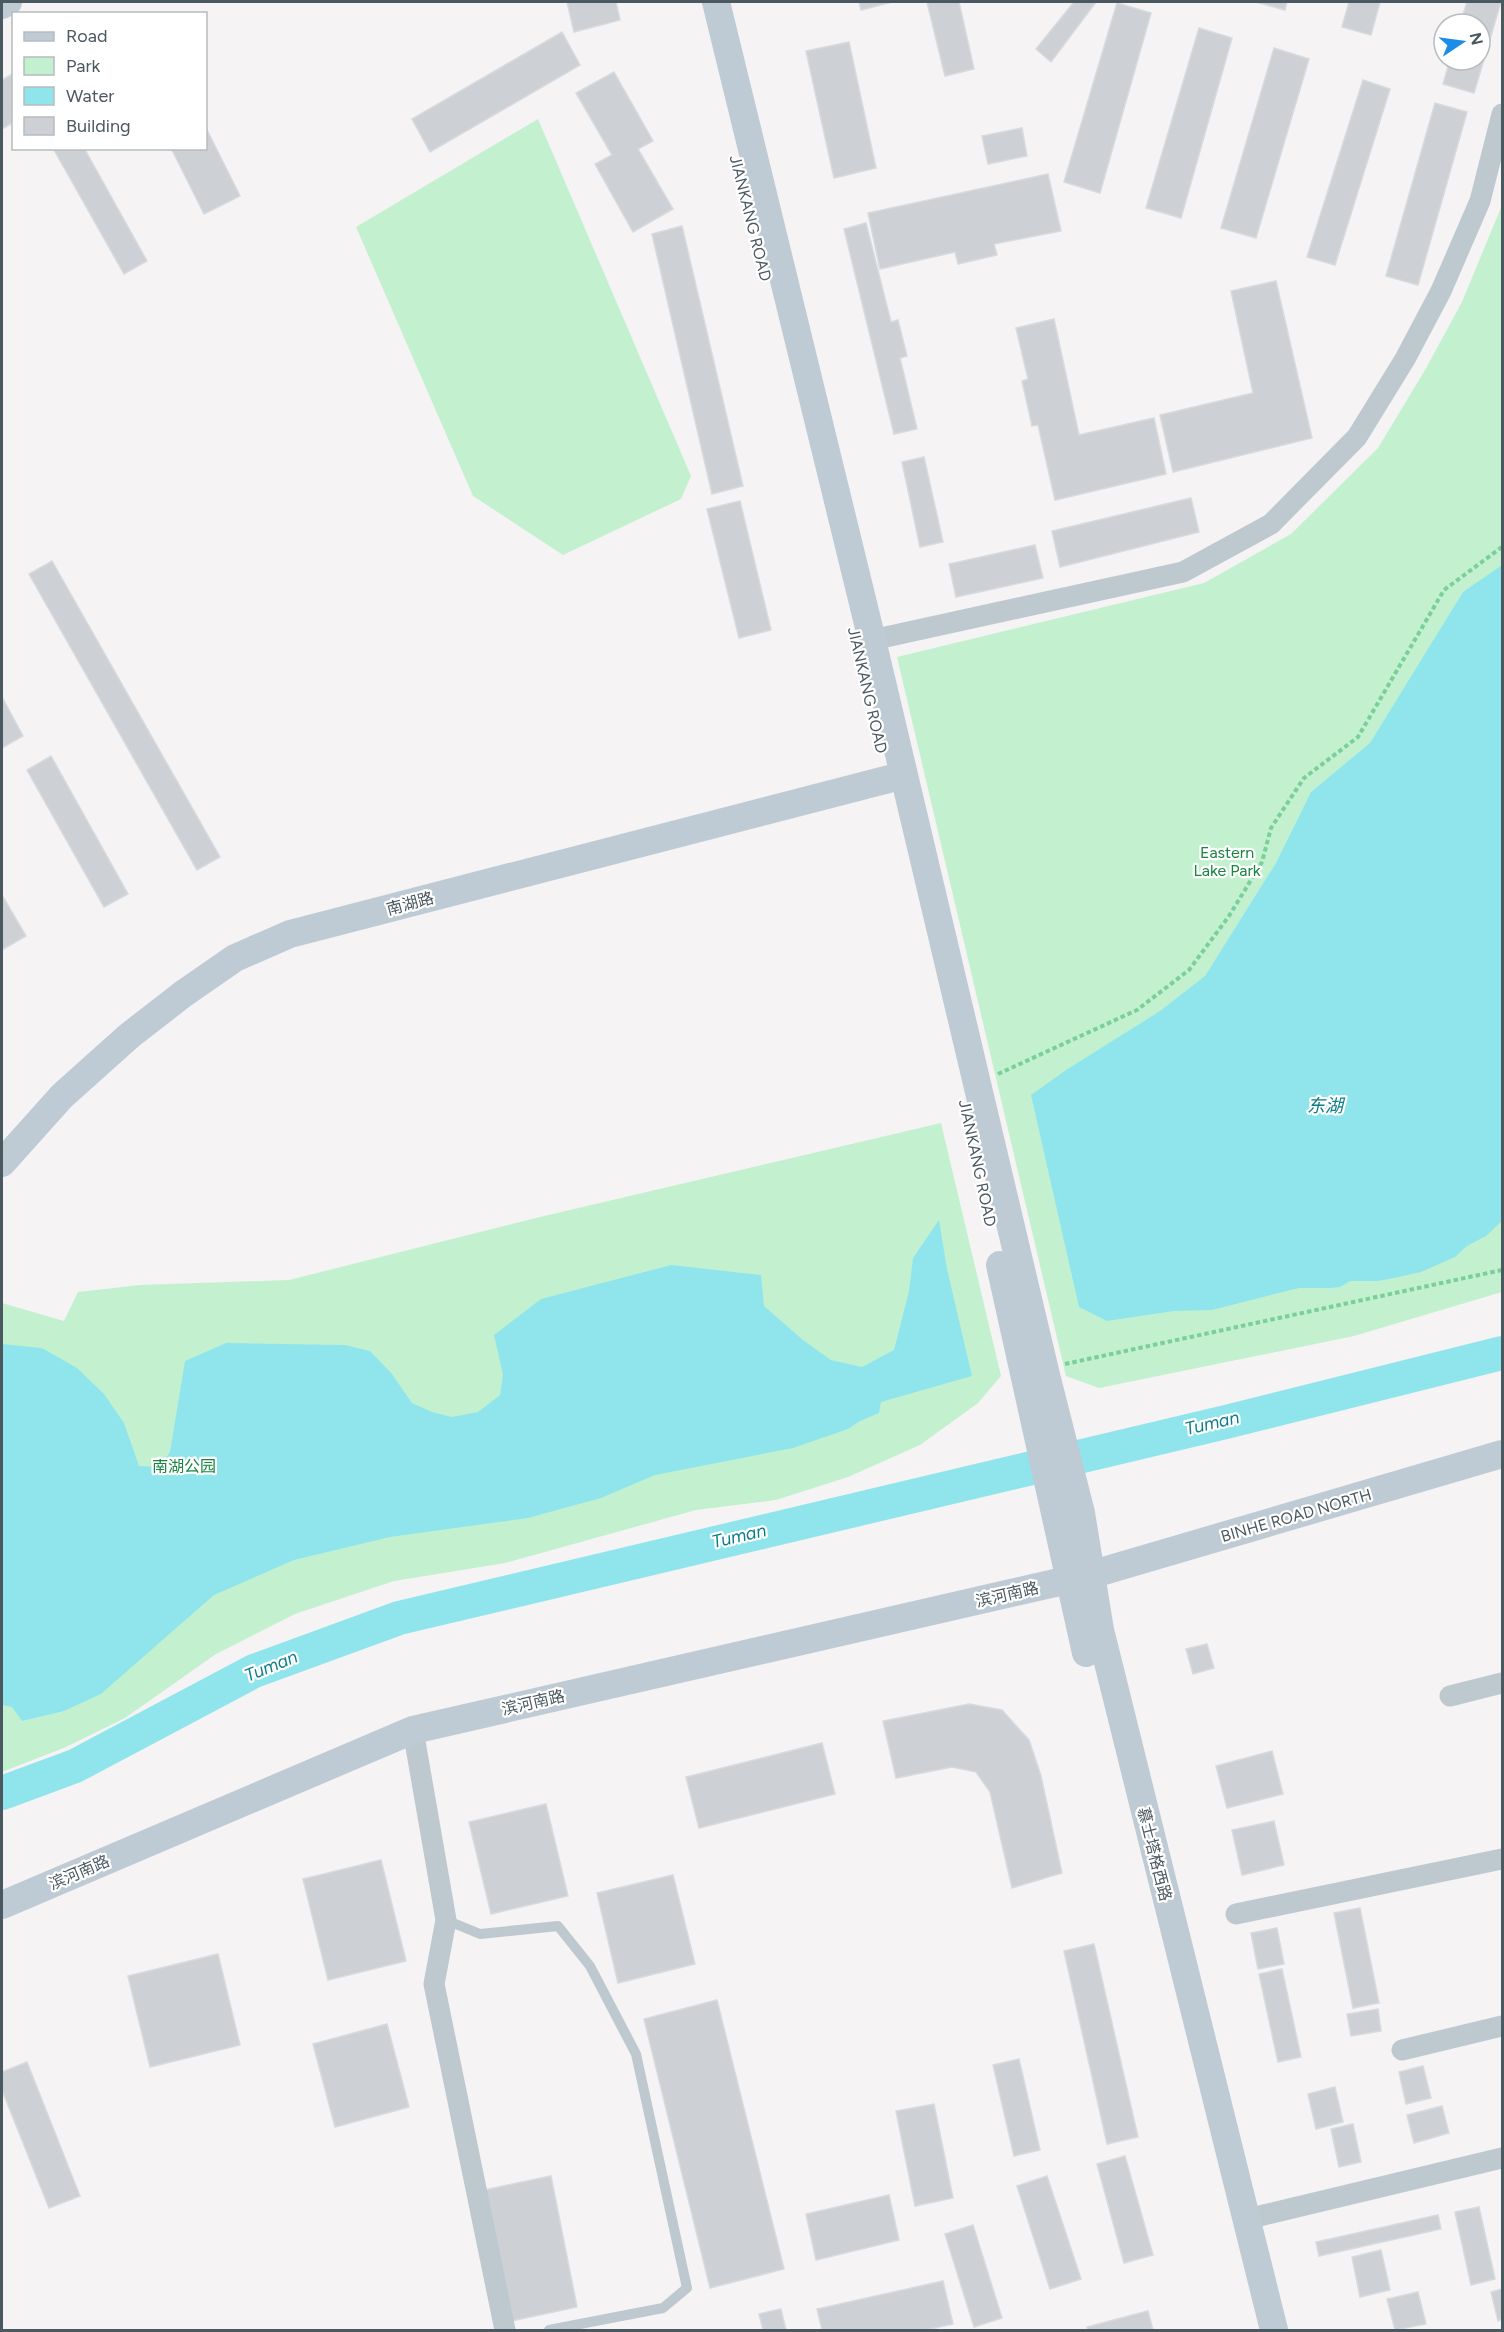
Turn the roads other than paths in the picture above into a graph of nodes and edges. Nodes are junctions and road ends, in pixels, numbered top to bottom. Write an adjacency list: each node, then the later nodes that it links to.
1 (8, 2): 4 (main road)
2 (697, 2): 7 (main road, JIANKANG ROAD)
3 (716, 2): 6 (main road, JIANKANG ROAD)
4 (2, 5)
5 (1503, 114): 6 (street)
6 (872, 640): 9 (main road, JIANKANG ROAD)
7 (889, 779): 8 (main road, 南湖路); 9 (main road, JIANKANG ROAD)
8 (2, 1163)
9 (1038, 1375): 11 (main road, 慕士塔格西路)
10 (1503, 1454): 11 (main road, BINHE ROAD NORTH)
11 (1079, 1578): 14 (main road, 滨河南路); 22 (main road, 慕士塔格西路); 25 (main road, 慕士塔格西路)
12 (1503, 1683): 13 (street)
13 (1450, 1696)
14 (413, 1730): 16 (main road, 滨河南路); 18 (street)
15 (1503, 1859): 17 (street)
16 (2, 1905)
17 (1236, 1914)
18 (446, 1920): 23 (street); 24 (lane)
19 (1503, 2026): 20 (street)
20 (1402, 2050)
21 (1503, 2158): 22 (street)
22 (1247, 2219): 26 (main road, 慕士塔格西路)
23 (505, 2331)
24 (549, 2331)
25 (1255, 2331)
26 (1274, 2331)

